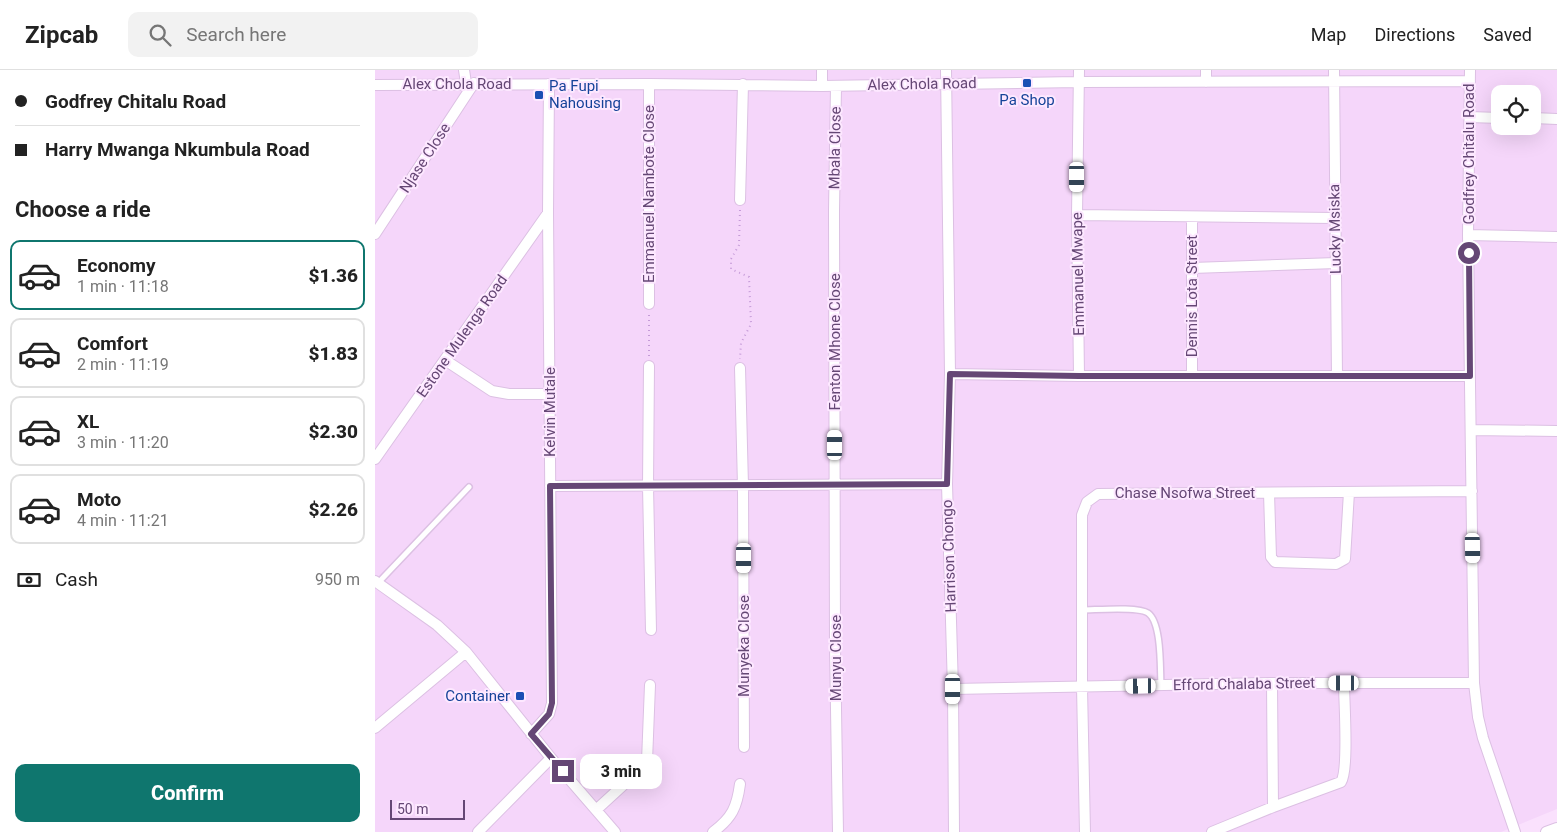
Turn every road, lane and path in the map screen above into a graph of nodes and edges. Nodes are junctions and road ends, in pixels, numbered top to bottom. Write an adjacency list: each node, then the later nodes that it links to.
1 (464, 70): 11 (street)
2 (822, 70): 17 (street)
3 (946, 70): 15 (street, Harrison Chongo)
4 (1079, 70): 8 (street, Emmanuel Mwape)
5 (1206, 70): 9 (street)
6 (1334, 70): 10 (street, Lucky Msiska)
7 (1470, 75): 10 (street, Alex Chola Road); 19 (street, Godfrey Chitalu Road)
8 (1078, 82): 9 (street, Alex Chola Road); 15 (street, Alex Chola Road); 25 (street, Emmanuel Mwape)
9 (1206, 82): 10 (street, Alex Chola Road)
10 (1334, 82): 27 (street, Lucky Msiska)
11 (470, 83): 12 (street, Alex Chola Road); 16 (street, Alex Chola Road); 29 (street, Njase Close)
12 (549, 84): 13 (street, Alex Chola Road); 24 (street, Kelvin Mutale)
13 (649, 84): 14 (street, Alex Chola Road); 34 (street, Emmanuel Nambote Close)
14 (743, 84): 17 (street, Alex Chola Road); 23 (street)
15 (946, 84): 18 (street, Alex Chola Road); 38 (street, Harrison Chongo)
16 (375, 85)
17 (822, 86): 18 (street, Alex Chola Road)
18 (836, 86): 28 (street, Mbala Close)
19 (1469, 117): 20 (street); 30 (street, Godfrey Chitalu Road)
20 (1491, 118)
21 (1541, 118): 22 (street)
22 (1557, 118)
23 (740, 200): 37 (path)
24 (548, 213): 35 (street, Estone Mulenga Road); 43 (street, Kelvin Mutale)
25 (1077, 215): 26 (street); 40 (street, Emmanuel Mwape)
26 (1192, 217): 27 (street); 33 (street, Dennis Lota Street)
27 (1334, 218): 32 (street, Lucky Msiska)
28 (835, 230): 47 (street, Fenton Mhone Close)
29 (375, 234)
30 (1468, 235): 31 (street); 42 (street, Godfrey Chitalu Road)
31 (1557, 237)
32 (1336, 263): 33 (street); 41 (street, Lucky Msiska)
33 (1192, 268): 39 (street, Dennis Lota Street)
34 (649, 304): 36 (path)
35 (445, 360): 43 (street); 46 (street, Estone Mulenga Road)
36 (649, 366): 50 (street)
37 (740, 368): 51 (street, Munyeka Close)
38 (950, 374): 40 (street); 48 (street, Harrison Chongo)
39 (1192, 375): 40 (street); 41 (street)
40 (1079, 376)
41 (1337, 376): 42 (street)
42 (1470, 376): 44 (street, Godfrey Chitalu Road)
43 (549, 394): 49 (street, Kelvin Mutale)
44 (1471, 430): 45 (street); 53 (street, Godfrey Chitalu Road)
45 (1557, 430)
46 (375, 459)
47 (835, 483): 48 (street); 51 (street); 78 (street, Munyu Close)
48 (947, 484): 66 (street, Harrison Chongo)
49 (550, 486): 50 (street); 68 (street, Kelvin Mutale)
50 (648, 486): 51 (street); 58 (street)
51 (743, 486): 69 (street, Munyeka Close)
52 (469, 487): 56 (lane)
53 (1472, 491): 54 (street, Chase Nsofwa Street); 62 (street, Godfrey Chitalu Road)
54 (1349, 492): 55 (street, Chase Nsofwa Street); 55 (street)
55 (1269, 493): 57 (street, Chase Nsofwa Street)
56 (376, 582): 59 (street)
57 (1082, 610): 64 (lane); 65 (street, Chase Nsofwa Street)
58 (651, 630)
59 (465, 652): 67 (street); 68 (street)
60 (1272, 683): 61 (street, Efford Chalaba Street); 64 (street, Efford Chalaba Street); 72 (street)
61 (1344, 683): 62 (street, Efford Chalaba Street); 72 (street)
62 (1474, 683): 82 (street, Godfrey Chitalu Road)
63 (650, 685): 73 (street)
64 (1161, 685): 65 (street, Efford Chalaba Street)
65 (1082, 687): 66 (street, Efford Chalaba Street); 80 (street, Chase Nsofwa Street)
66 (953, 689): 79 (street, Harrison Chongo)
67 (375, 728)
68 (531, 734): 70 (street)
69 (744, 747)
70 (551, 758): 73 (street); 75 (street)
71 (740, 784): 77 (street)
72 (1273, 806): 81 (street)
73 (597, 810): 76 (street)
74 (1557, 828): 83 (street)
75 (479, 832)
76 (615, 832)
77 (713, 832)
78 (838, 832)
79 (954, 832)
80 (1085, 832)
81 (1212, 832)
82 (1515, 832)
83 (1546, 832)

